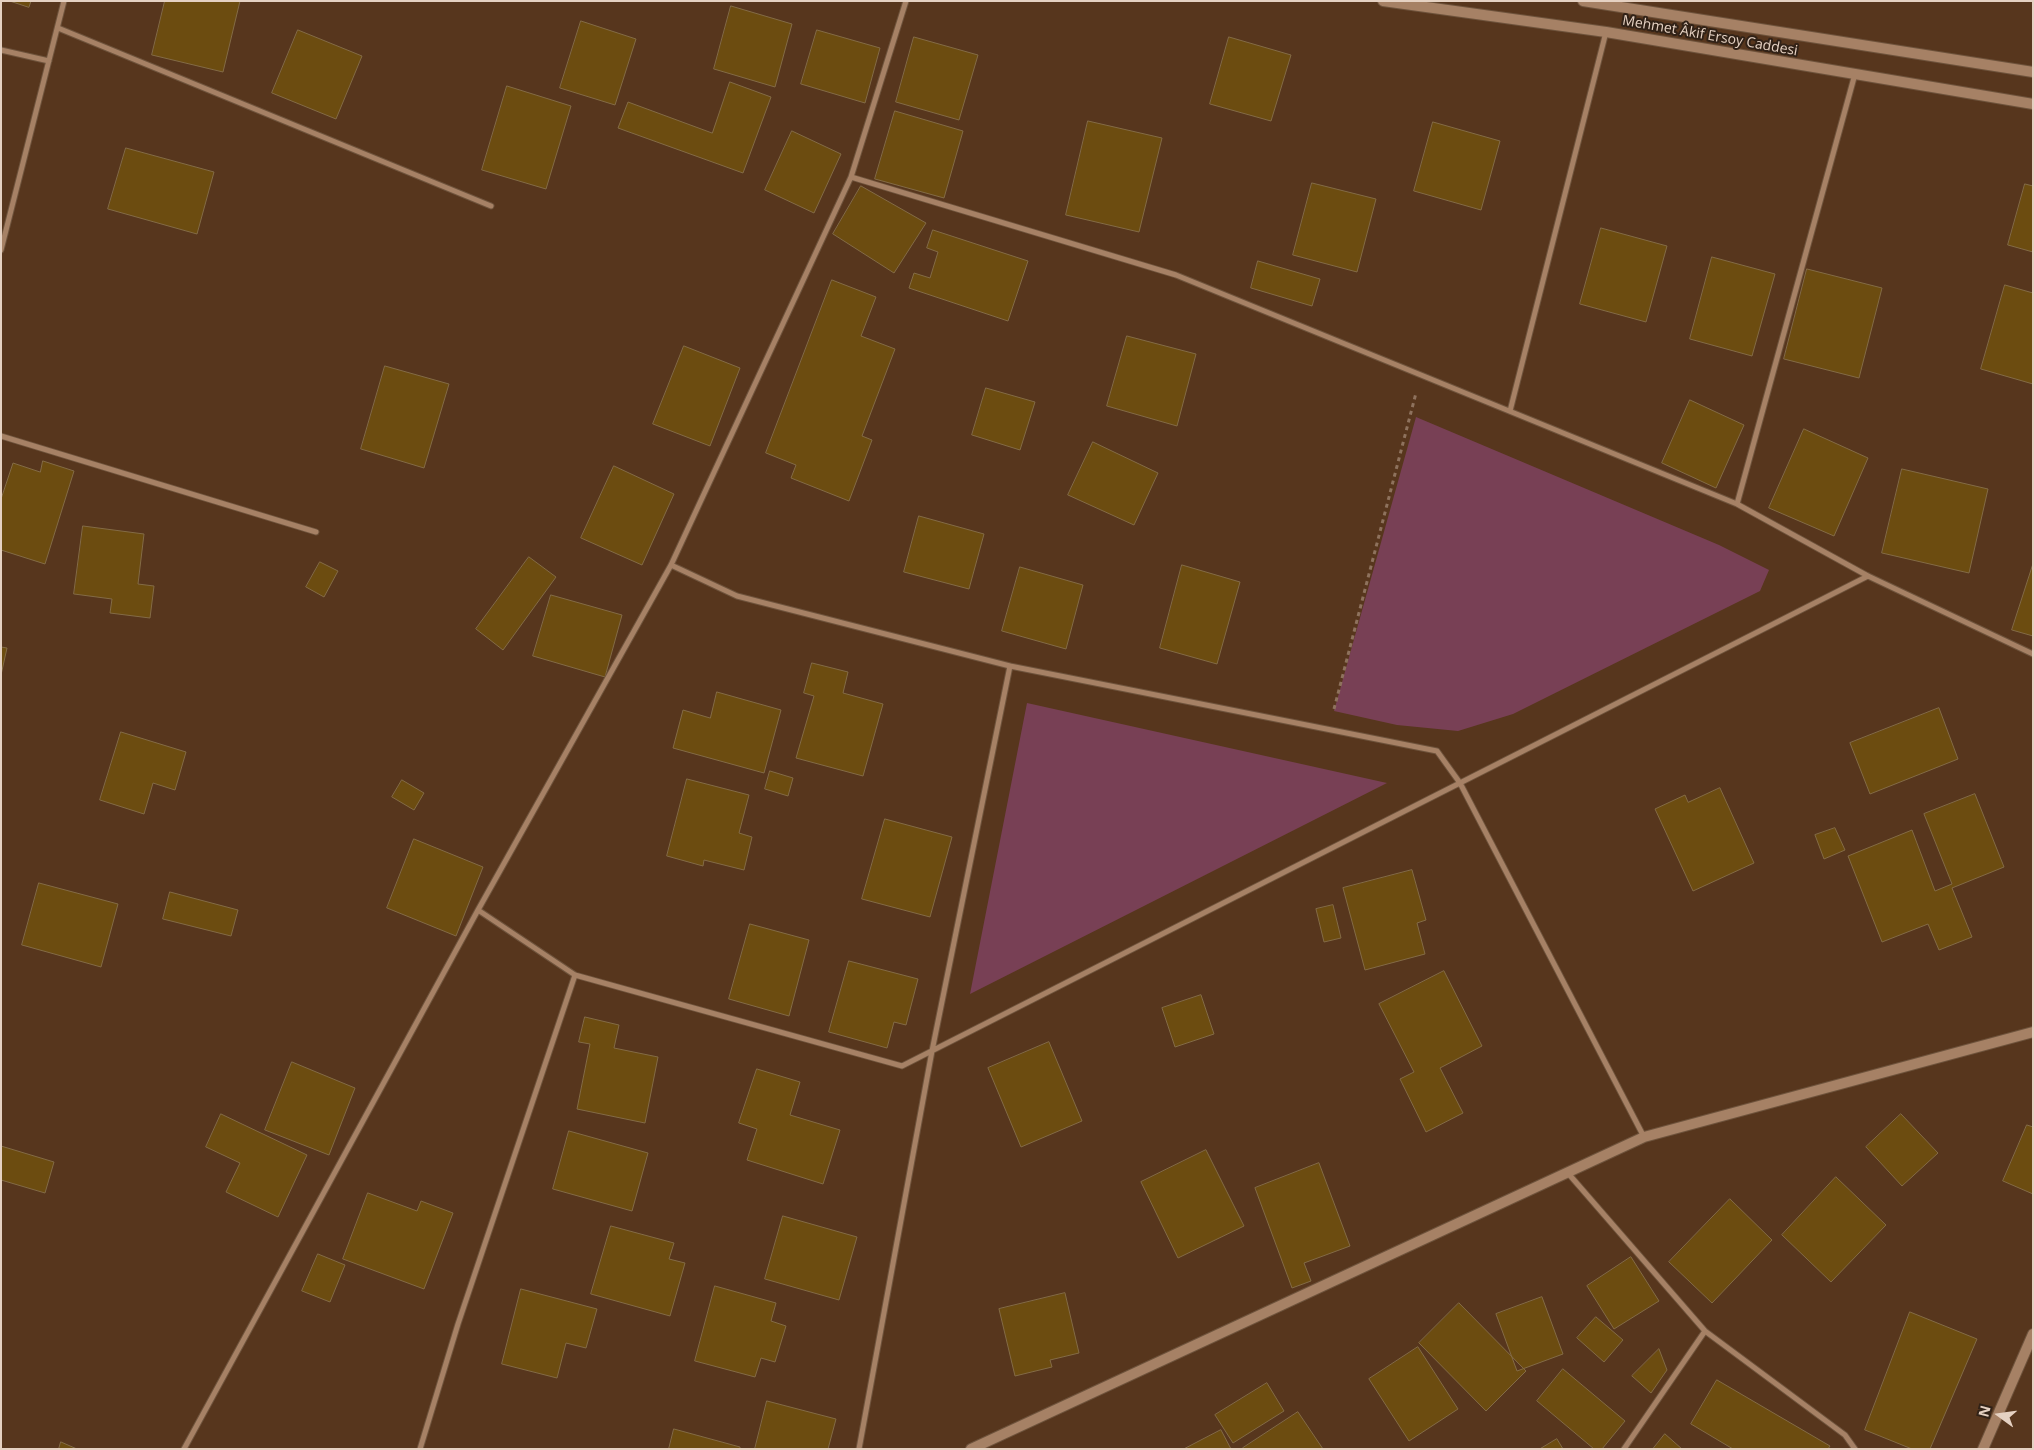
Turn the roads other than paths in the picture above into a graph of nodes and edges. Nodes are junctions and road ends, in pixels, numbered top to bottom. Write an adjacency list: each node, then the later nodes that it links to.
1 (64, 1): 5 (street)
2 (906, 1): 12 (street)
3 (1382, 1): 6 (street, Mehmet Âkif Ersoy Caddesi)
4 (1583, 1): 9 (street, Mehmet Âkif Ersoy Caddesi)
5 (58, 28): 8 (street); 13 (street)
6 (1606, 32): 10 (street, Mehmet Âkif Ersoy Caddesi); 15 (street)
7 (1, 50): 8 (street)
8 (50, 61): 14 (street)
9 (2033, 72)
10 (1855, 74): 11 (street, Mehmet Âkif Ersoy Caddesi); 17 (street)
11 (2033, 104)
12 (851, 177): 15 (street); 19 (street)
13 (491, 206)
14 (1, 250)
15 (1510, 411): 17 (street)
16 (1, 436): 18 (street)
17 (1737, 504): 20 (street)
18 (316, 532)
19 (671, 565): 22 (street); 24 (street)
20 (1868, 576): 21 (street); 23 (street)
21 (2033, 654)
22 (1010, 666): 23 (street); 27 (street)
23 (1460, 783): 27 (street); 28 (street)
24 (478, 910): 25 (street); 33 (street)
25 (575, 974): 27 (street); 34 (street)
26 (2033, 1032): 28 (street)
27 (932, 1050): 35 (street)
28 (1644, 1136): 29 (street)
29 (1567, 1172): 30 (street); 32 (street)
30 (1705, 1331): 36 (street); 37 (street)
31 (2033, 1334): 38 (street)
32 (977, 1448)
33 (184, 1449)
34 (420, 1449)
35 (859, 1449)
36 (1624, 1449)
37 (1855, 1449)
38 (1982, 1449)

